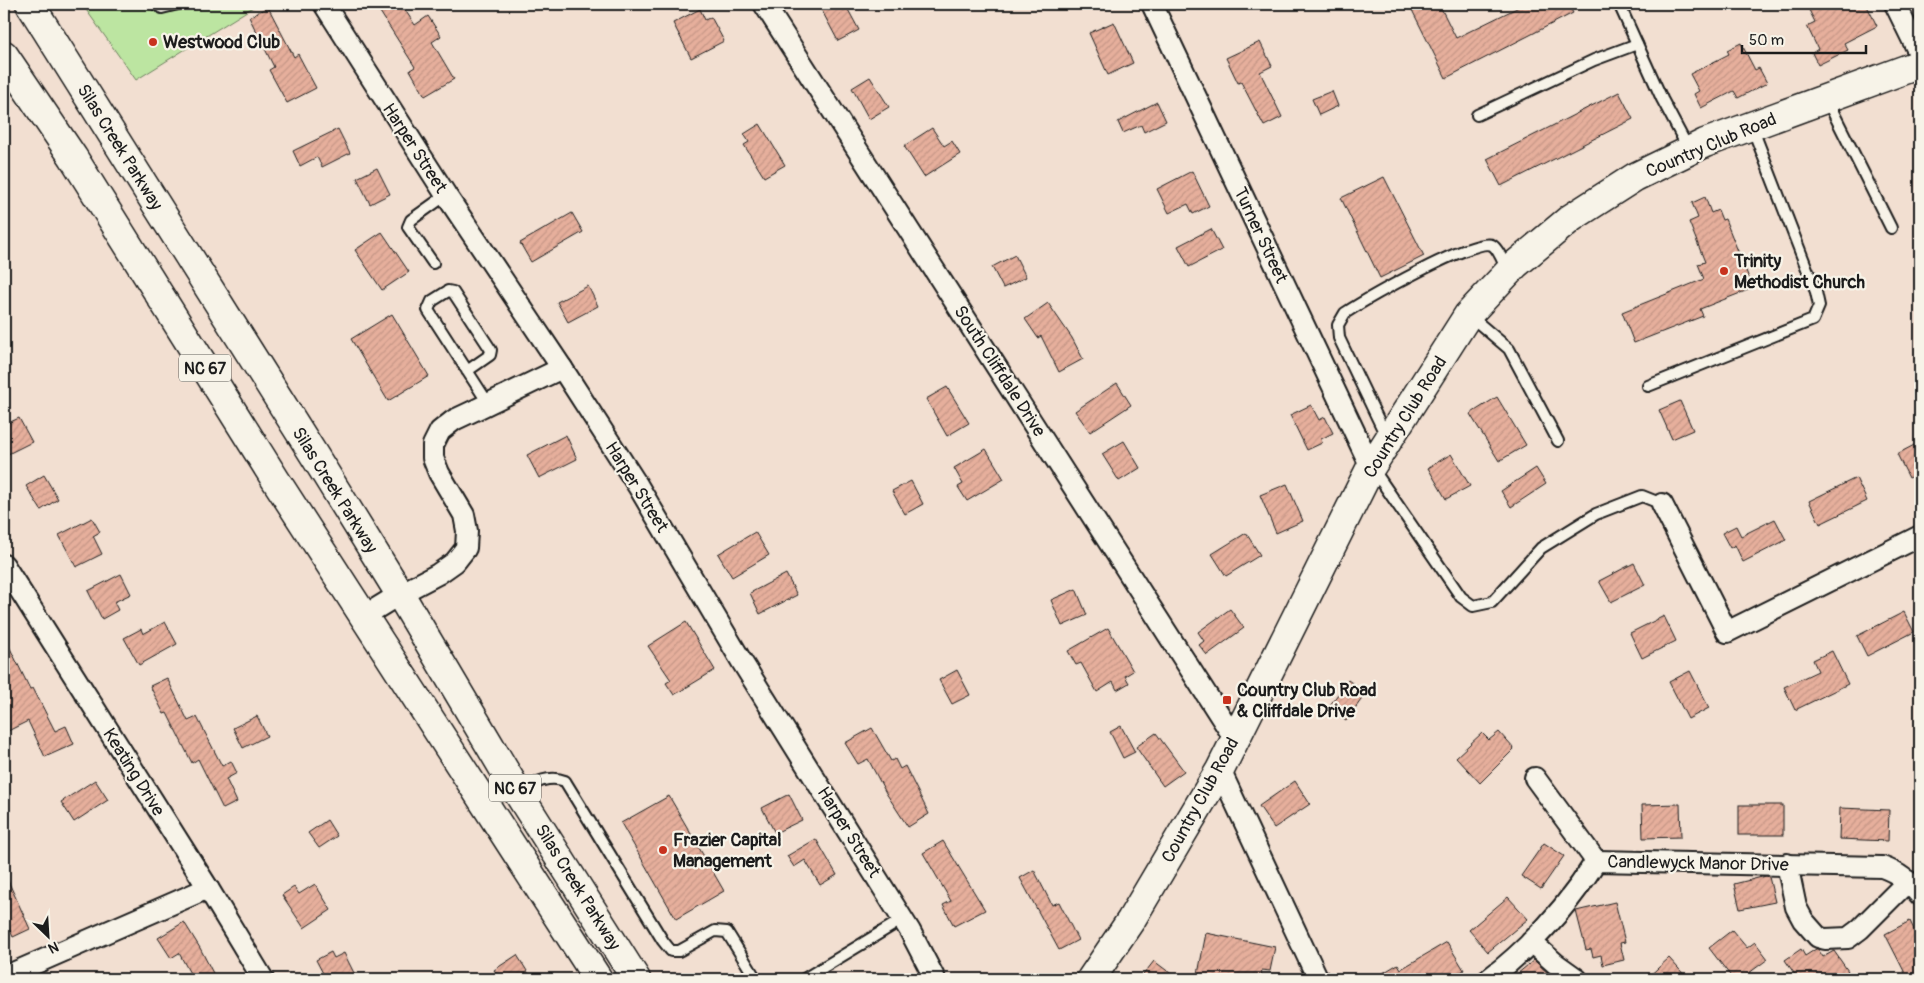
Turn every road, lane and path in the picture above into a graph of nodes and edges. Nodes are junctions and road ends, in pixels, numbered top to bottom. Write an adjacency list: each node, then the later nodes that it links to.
1 (30, 4): 32 (main road, Silas Creek Parkway / NC 67)
2 (155, 4): 3 (lane)
3 (178, 4)
4 (324, 4): 17 (street, Harper Street)
5 (764, 4): 34 (street, South Cliffdale Drive)
6 (1152, 4): 28 (street, Turner Street)
7 (1619, 4): 9 (lane)
8 (1895, 4): 11 (street)
9 (1637, 44): 14 (lane); 16 (lane)
10 (4, 54): 33 (main road, Silas Creek Parkway / NC 67)
11 (1920, 55)
12 (1920, 64): 13 (main road, Country Club Road)
13 (1826, 99): 15 (main road, Country Club Road); 18 (lane)
14 (1476, 115)
15 (1752, 126): 16 (main road, Country Club Road); 24 (lane)
16 (1690, 151): 20 (main road, Country Club Road)
17 (446, 195): 19 (lane); 22 (street, Harper Street)
18 (1891, 228)
19 (433, 263)
20 (1508, 272): 21 (main road, Country Club Road); 26 (lane)
21 (1468, 315): 26 (main road, Country Club Road); 27 (lane)
22 (562, 368): 25 (street); 42 (street, Harper Street)
23 (467, 371): 23 (lane); 25 (lane)
24 (1648, 386)
25 (488, 403): 32 (street)
26 (1388, 440): 28 (main road, Country Club Road)
27 (1558, 440)
28 (1371, 467): 29 (lane); 34 (main road, Country Club Road)
29 (1662, 504): 30 (street)
30 (1920, 536)
31 (4, 565): 40 (street, Keating Drive)
32 (400, 594): 33 (street); 37 (main road, Silas Creek Parkway / NC 67)
33 (364, 616): 46 (main road, Silas Creek Parkway / NC 67)
34 (1235, 739): 35 (main road, Country Club Road)
35 (1220, 770): 51 (main road, Country Club Road); 52 (street)
36 (1534, 778): 38 (street)
37 (518, 793): 47 (main road, Silas Creek Parkway / NC 67); 48 (lane)
38 (1596, 861): 39 (street, Candlewyck Manor Drive); 43 (street, Candlewyck Manor Drive)
39 (1787, 864): 41 (street, Candlewyck Manor Drive); 41 (street)
40 (208, 888): 44 (street); 45 (street, Keating Drive)
41 (1914, 888)
42 (903, 919): 49 (lane); 50 (street, Harper Street)
43 (1532, 942): 53 (street, Candlewyck Manor Drive); 54 (street)
44 (4, 977)
45 (263, 979)
46 (598, 979)
47 (636, 979)
48 (756, 979)
49 (804, 979)
50 (934, 979)
51 (1092, 979)
52 (1318, 979)
53 (1489, 979)
54 (1577, 979)

